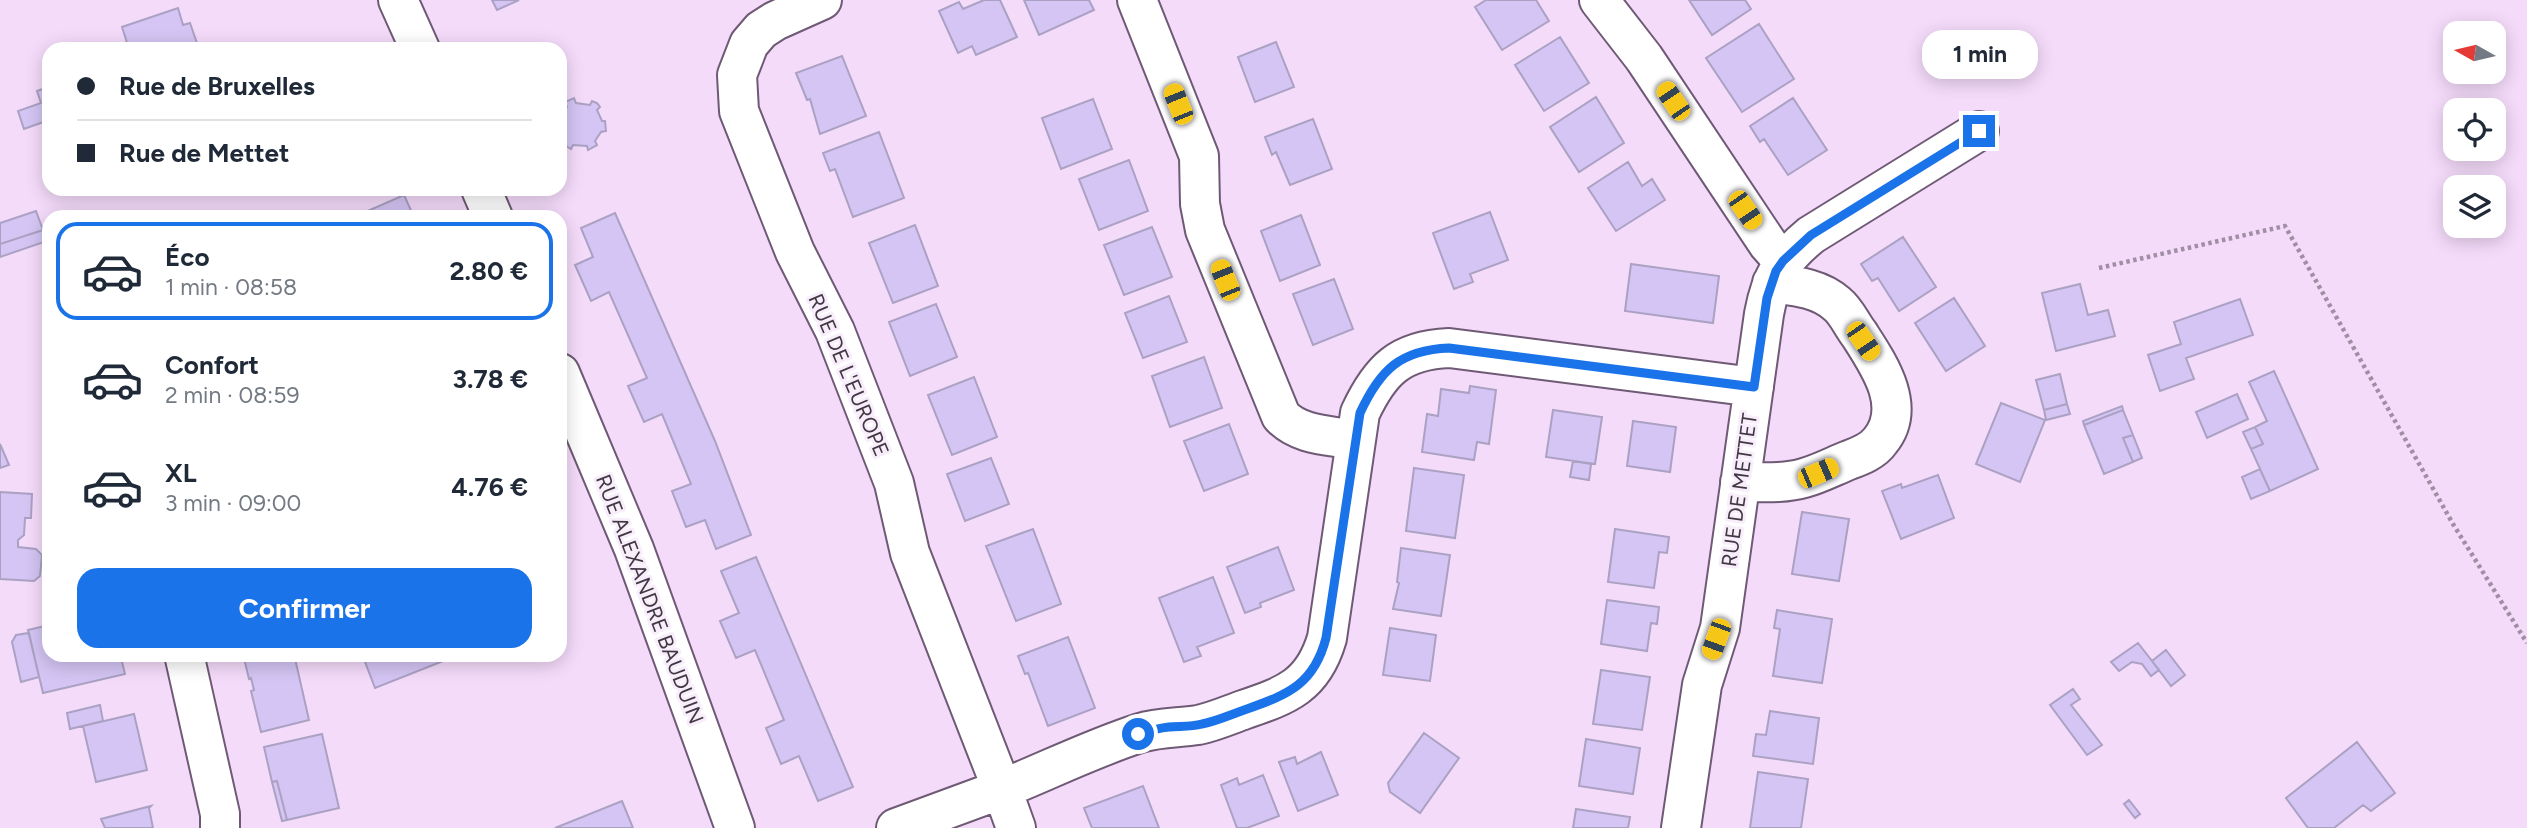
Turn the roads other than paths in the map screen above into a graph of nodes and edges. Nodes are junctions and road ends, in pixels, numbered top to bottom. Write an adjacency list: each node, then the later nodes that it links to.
1 (398, 0): 5 (street)
2 (822, 0): 13 (street, RUE DE L'EUROPE)
3 (1137, 0): 10 (street)
4 (1599, 0): 7 (street)
5 (417, 42)
6 (1979, 131): 7 (street)
7 (1778, 272): 8 (street, RUE DE METTET); 11 (street)
8 (1754, 387): 10 (street); 11 (street, RUE DE METTET)
9 (567, 390): 15 (street, RUE ALEXANDRE BAUDUIN)
10 (1355, 440): 13 (street)
11 (1740, 482): 18 (street, RUE DE METTET)
12 (186, 662): 14 (street)
13 (1002, 789): 16 (street); 17 (street)
14 (220, 828)
15 (735, 828)
16 (896, 828)
17 (1016, 828)
18 (1681, 828)

